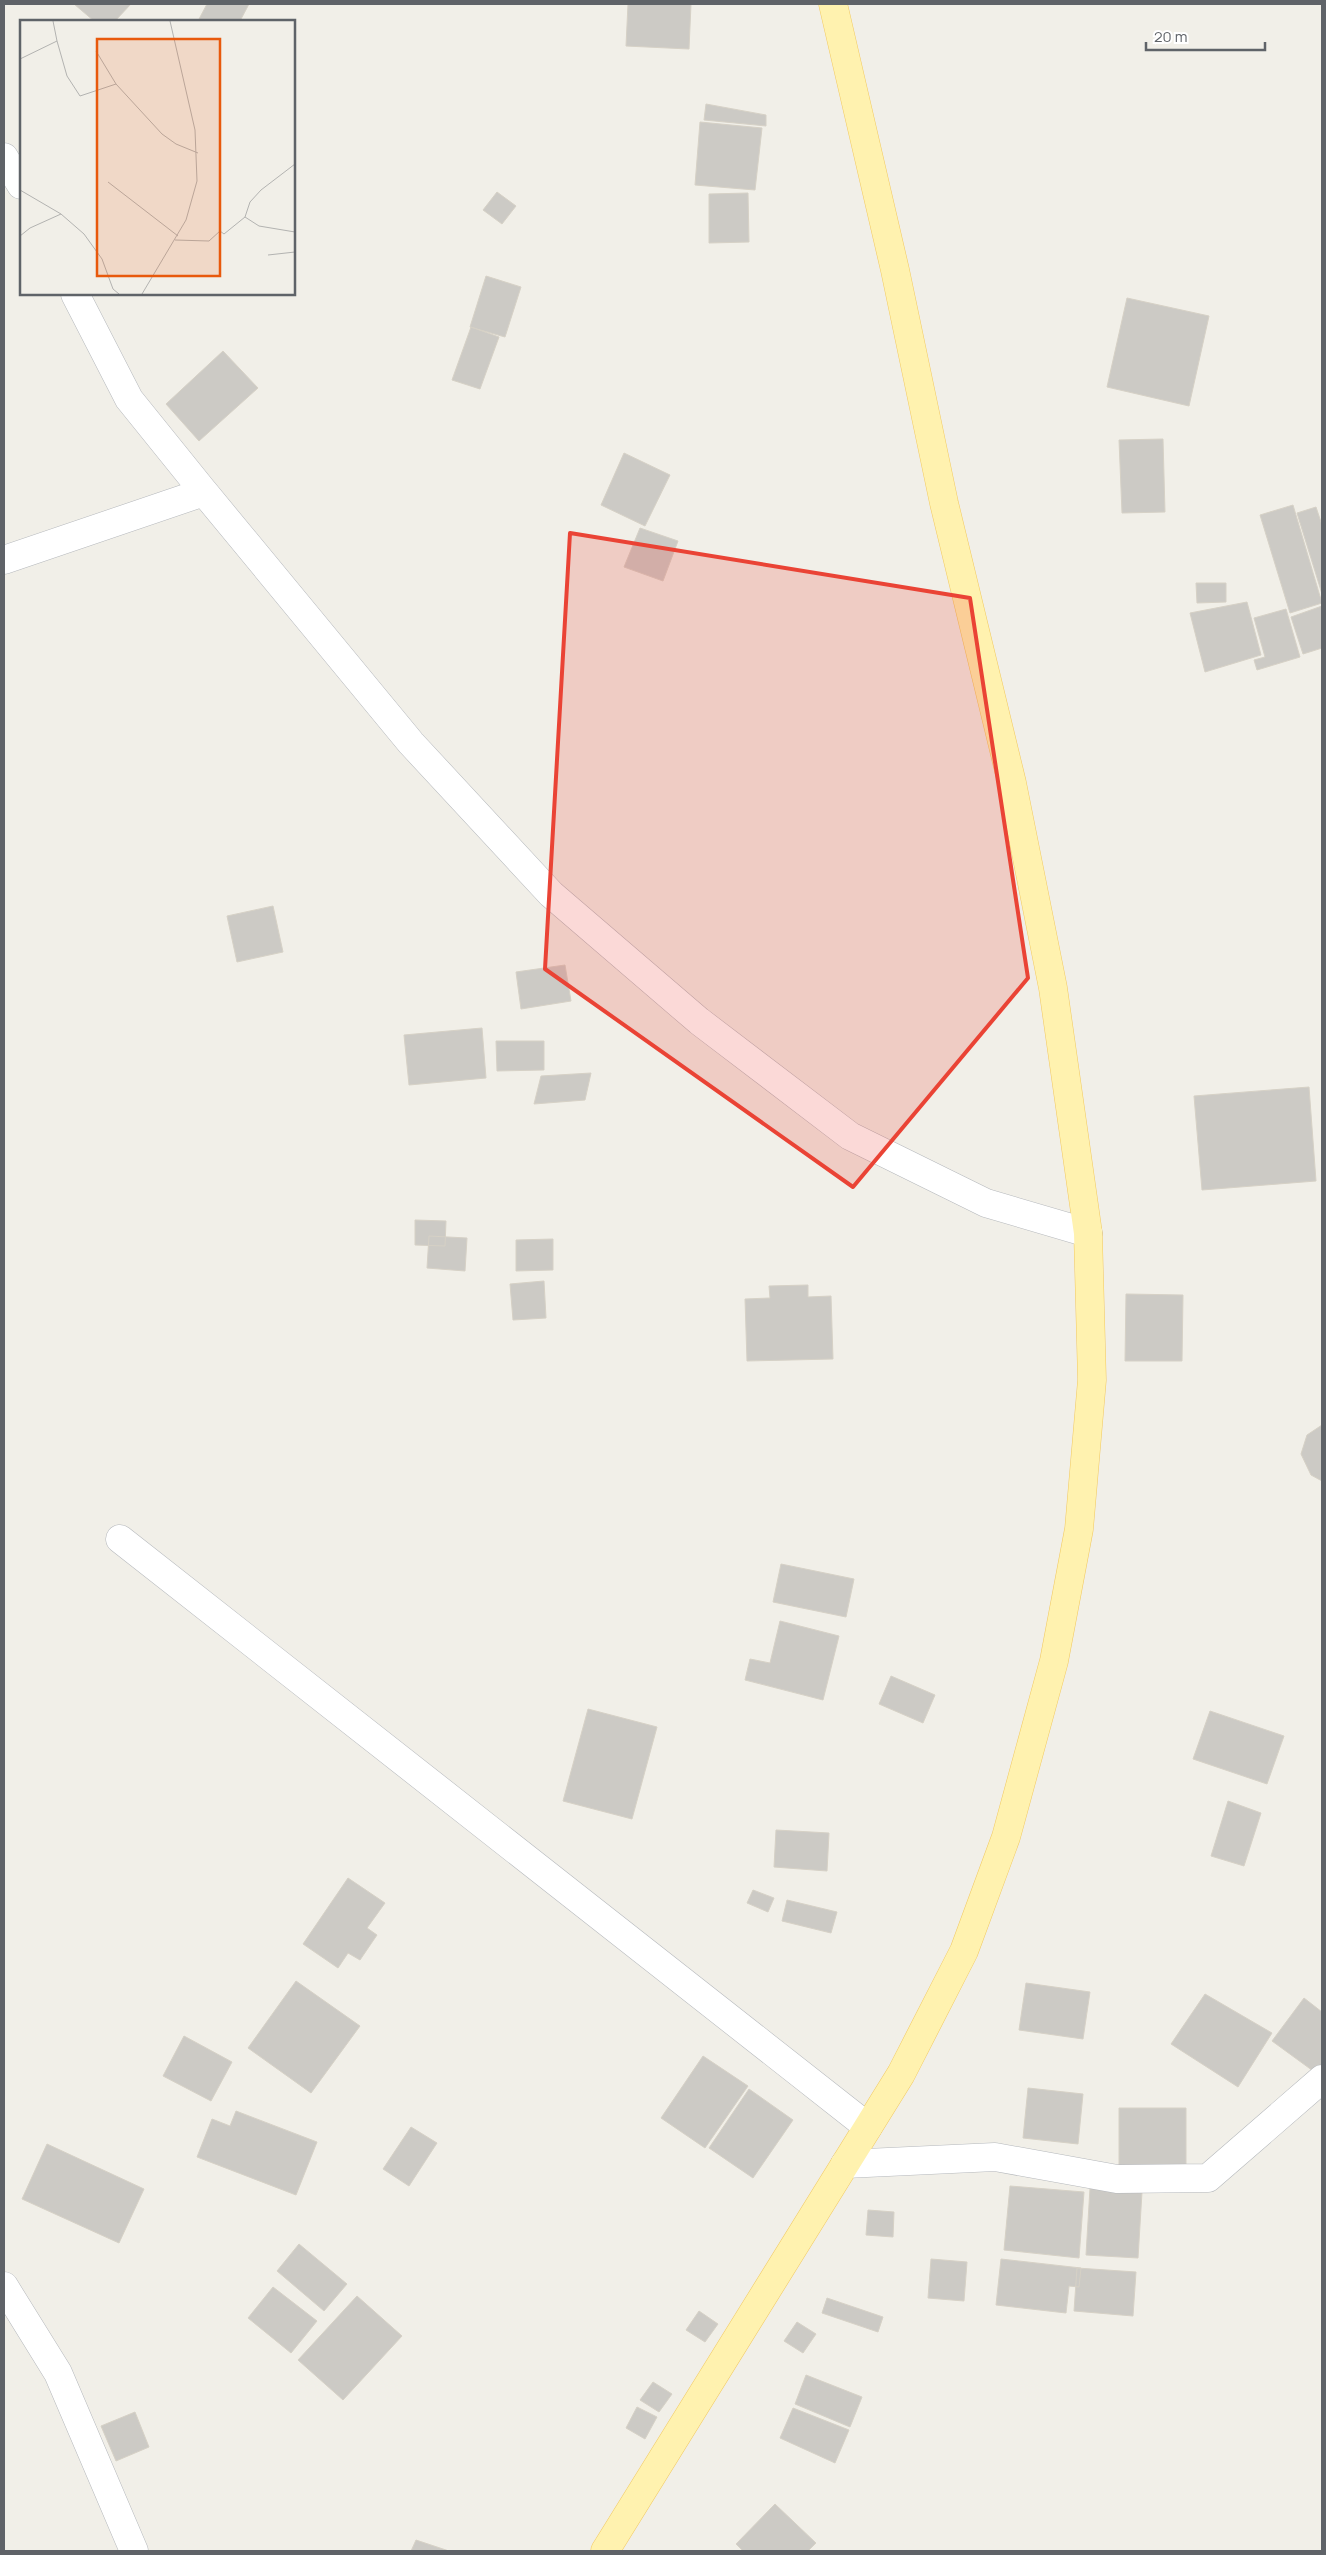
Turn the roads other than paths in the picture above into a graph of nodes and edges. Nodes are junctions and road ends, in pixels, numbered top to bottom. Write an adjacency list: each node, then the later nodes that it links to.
1 (833, 4): 7 (main road)
2 (4, 157): 3 (street)
3 (20, 183)
4 (75, 295): 5 (street)
5 (204, 492): 6 (street); 7 (street)
6 (4, 560)
7 (1088, 1233): 10 (main road)
8 (120, 1539): 10 (street)
9 (1322, 2079): 11 (street)
10 (868, 2127): 11 (main road)
11 (845, 2164): 14 (main road)
12 (4, 2286): 13 (street)
13 (134, 2551)
14 (605, 2551)

